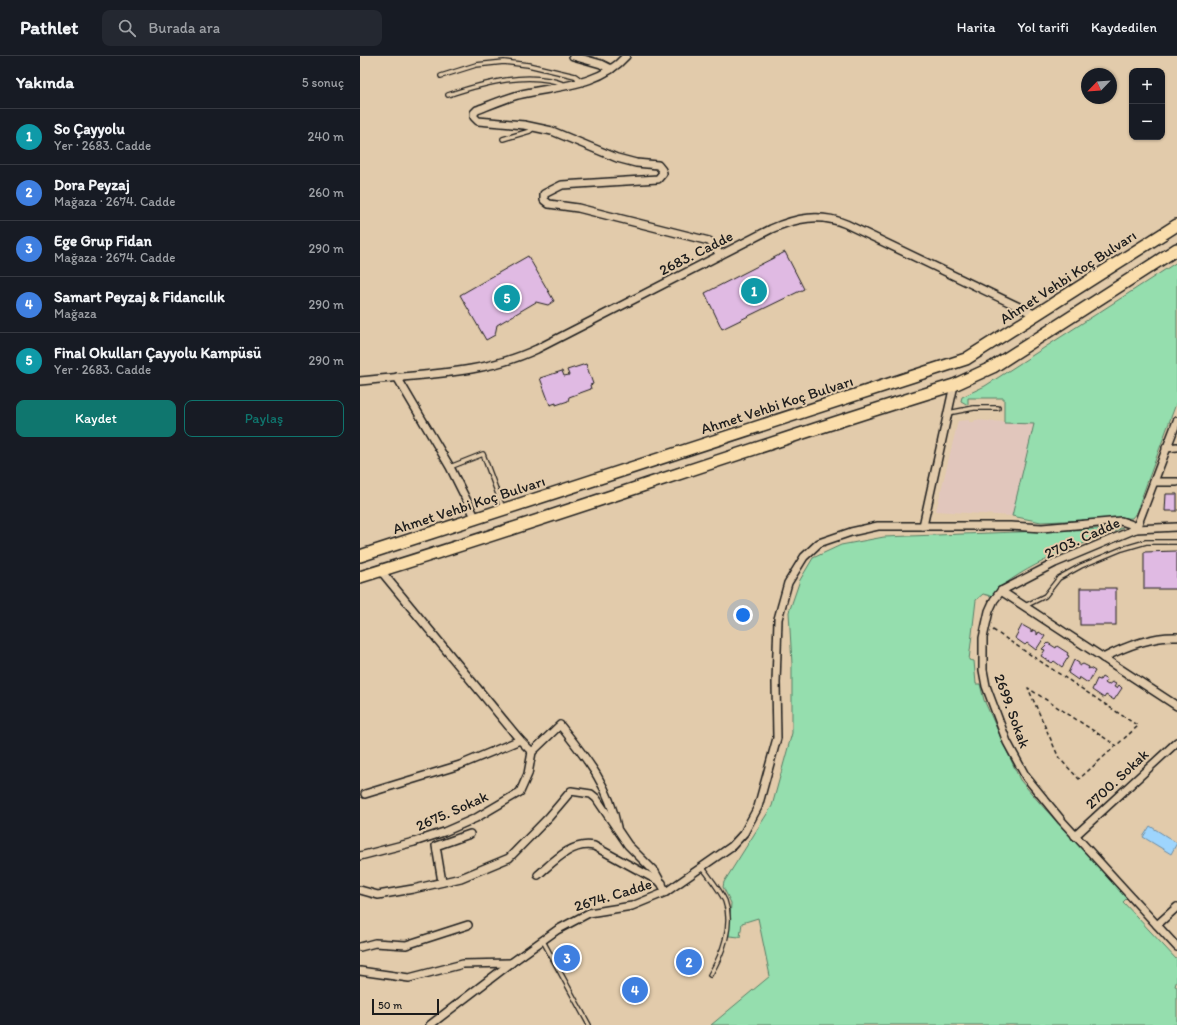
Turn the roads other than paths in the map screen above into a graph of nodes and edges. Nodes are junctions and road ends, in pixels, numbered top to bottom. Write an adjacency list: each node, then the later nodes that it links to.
1 (573, 56): 3 (street)
2 (626, 56): 3 (street)
3 (611, 69): 5 (street)
4 (441, 76): 5 (lane)
5 (583, 82): 6 (street)
6 (569, 85): 7 (lane); 8 (street)
7 (448, 95)
8 (535, 127): 9 (lane); 12 (street)
9 (503, 139)
10 (1177, 225): 13 (main road, Ahmet Vehbi Koç Bulvarı)
11 (1177, 249): 16 (main road)
12 (720, 255): 13 (street, 2683. Cadde); 14 (street, 2683. Cadde)
13 (1036, 315): 25 (main road, Ahmet Vehbi Koç Bulvarı)
14 (397, 377): 15 (street, 2683. Cadde); 22 (street)
15 (360, 381)
16 (954, 386): 18 (street); 32 (main road)
17 (998, 408): 18 (lane)
18 (948, 413): 27 (street)
19 (1177, 421): 21 (street)
20 (1177, 447): 21 (street)
21 (1166, 448): 23 (street)
22 (450, 467): 25 (lane); 26 (street)
23 (1154, 482): 24 (street); 29 (street)
24 (1177, 482)
25 (504, 510): 26 (main road, Ahmet Vehbi Koç Bulvarı)
26 (476, 519): 31 (main road, Ahmet Vehbi Koç Bulvarı)
27 (923, 526): 29 (street, 2674. Cadde); 47 (street, 2674. Cadde)
28 (1177, 527): 29 (street, 2703. Cadde)
29 (1136, 529): 34 (street, 2703. Cadde)
30 (1177, 542): 35 (lane)
31 (360, 556)
32 (381, 571): 33 (main road); 39 (street)
33 (360, 577)
34 (1002, 591): 35 (street); 45 (street, 2699. Sokak)
35 (1025, 606): 37 (street)
36 (1177, 637): 37 (street)
37 (1103, 658): 38 (street)
38 (1177, 706)
39 (520, 740): 41 (street); 42 (street)
40 (1177, 742): 45 (street, 2700. Sokak)
41 (532, 752): 43 (street); 46 (street, 2675. Sokak)
42 (365, 794)
43 (618, 830): 49 (street); 50 (street)
44 (470, 834): 49 (street)
45 (1075, 836): 55 (street, 2699. Sokak)
46 (360, 856)
47 (703, 868): 52 (street, 2674. Cadde); 61 (lane)
48 (538, 875): 50 (street)
49 (442, 882): 51 (street)
50 (662, 883): 52 (street)
51 (360, 890)
52 (666, 892): 56 (street, 2674. Cadde)
53 (1177, 907): 55 (street)
54 (468, 925): 57 (street)
55 (1157, 925): 58 (street, 2699. Sokak)
56 (542, 940): 59 (street, 2674. Cadde); 63 (lane)
57 (360, 947)
58 (1177, 947)
59 (511, 963): 60 (street); 62 (street, 2674. Cadde)
60 (360, 971)
61 (710, 975)
62 (430, 1025)
63 (589, 1025)

